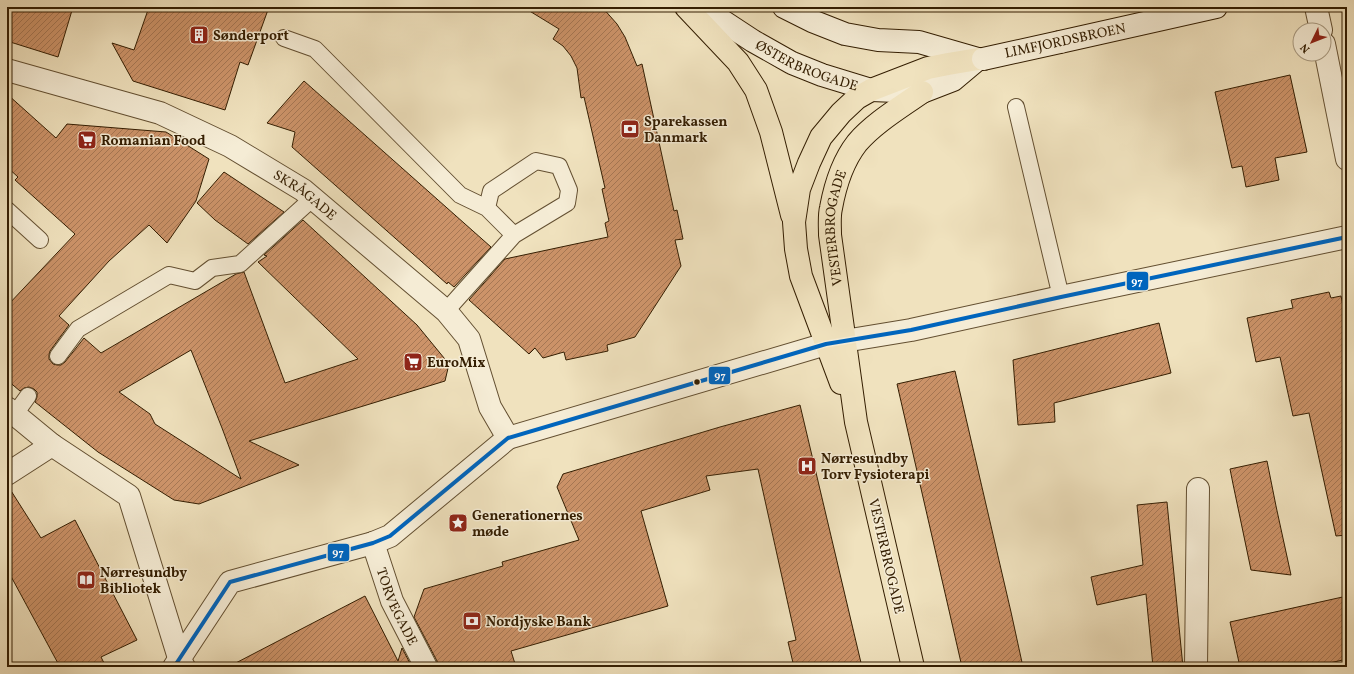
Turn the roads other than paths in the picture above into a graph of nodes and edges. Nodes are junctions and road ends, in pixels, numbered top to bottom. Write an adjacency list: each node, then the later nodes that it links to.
1 (686, 7): 19 (main road)
2 (703, 7): 11 (street, ØSTERBROGADE)
3 (784, 7): 8 (street)
4 (1216, 7): 8 (street, LIMFJORDSBROEN, bridge)
5 (1316, 7): 6 (street)
6 (1319, 22)
7 (284, 38): 17 (lane)
8 (980, 59): 11 (main road, VESTERBROGADE); 12 (street, LIMFJORDSBROEN)
9 (1329, 62): 14 (street)
10 (7, 70): 16 (street, SKRÅGADE)
11 (870, 90): 12 (street, ØSTERBROGADE); 19 (main road, VESTERBROGADE)
12 (922, 92): 25 (main road, VESTERBROGADE)
13 (1016, 106): 23 (lane)
14 (1343, 118): 15 (street)
15 (1347, 159)
16 (313, 198): 24 (street, SKRÅGADE); 26 (lane)
17 (487, 208): 20 (lane); 20 (lane)
18 (7, 210): 22 (lane)
19 (794, 222): 25 (main road, VESTERBROGADE)
20 (514, 235): 24 (lane)
21 (1347, 237): 23 (street)
22 (40, 240)
23 (1061, 297): 25 (street)
24 (446, 311): 29 (street, SKRÅGADE)
25 (835, 342): 29 (street); 36 (main road, VESTERBROGADE)
26 (58, 356)
27 (28, 396): 28 (lane)
28 (11, 411): 30 (street)
29 (508, 438): 33 (street)
30 (52, 445): 31 (street); 34 (street)
31 (7, 474)
32 (1198, 489): 37 (street)
33 (373, 544): 34 (street); 35 (street, TORVEGADE)
34 (179, 664)
35 (426, 667)
36 (913, 667)
37 (1196, 667)

